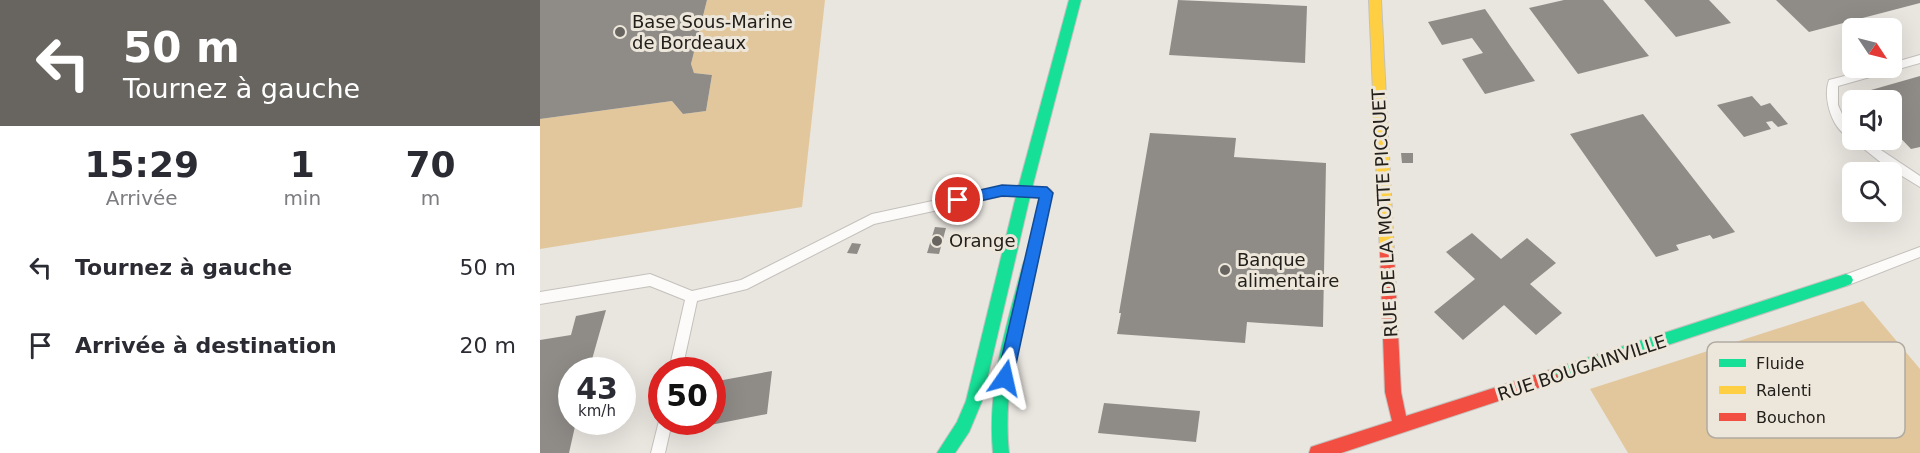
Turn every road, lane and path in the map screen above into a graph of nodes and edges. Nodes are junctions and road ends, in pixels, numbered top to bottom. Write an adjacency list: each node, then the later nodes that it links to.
1 (1075, 0): 9 (street)
2 (1375, 0): 17 (street, RUE DE LA MOTTE PICQUET)
3 (1920, 59): 4 (lane)
4 (1902, 64)
5 (1851, 78): 6 (lane)
6 (1842, 123)
7 (1872, 150): 8 (lane)
8 (1920, 182)
9 (1024, 192): 10 (lane); 14 (lane); 20 (street)
10 (1047, 192)
11 (1920, 252): 13 (lane)
12 (1032, 255): 21 (street)
13 (1846, 280): 17 (street, RUE BOUGAINVILLE)
14 (692, 297): 15 (lane); 16 (lane)
15 (540, 298)
16 (679, 357)
17 (1401, 426): 22 (street, RUE BOUGAINVILLE)
18 (662, 435): 19 (lane)
19 (658, 453)
20 (945, 453)
21 (1001, 453)
22 (1317, 453)

